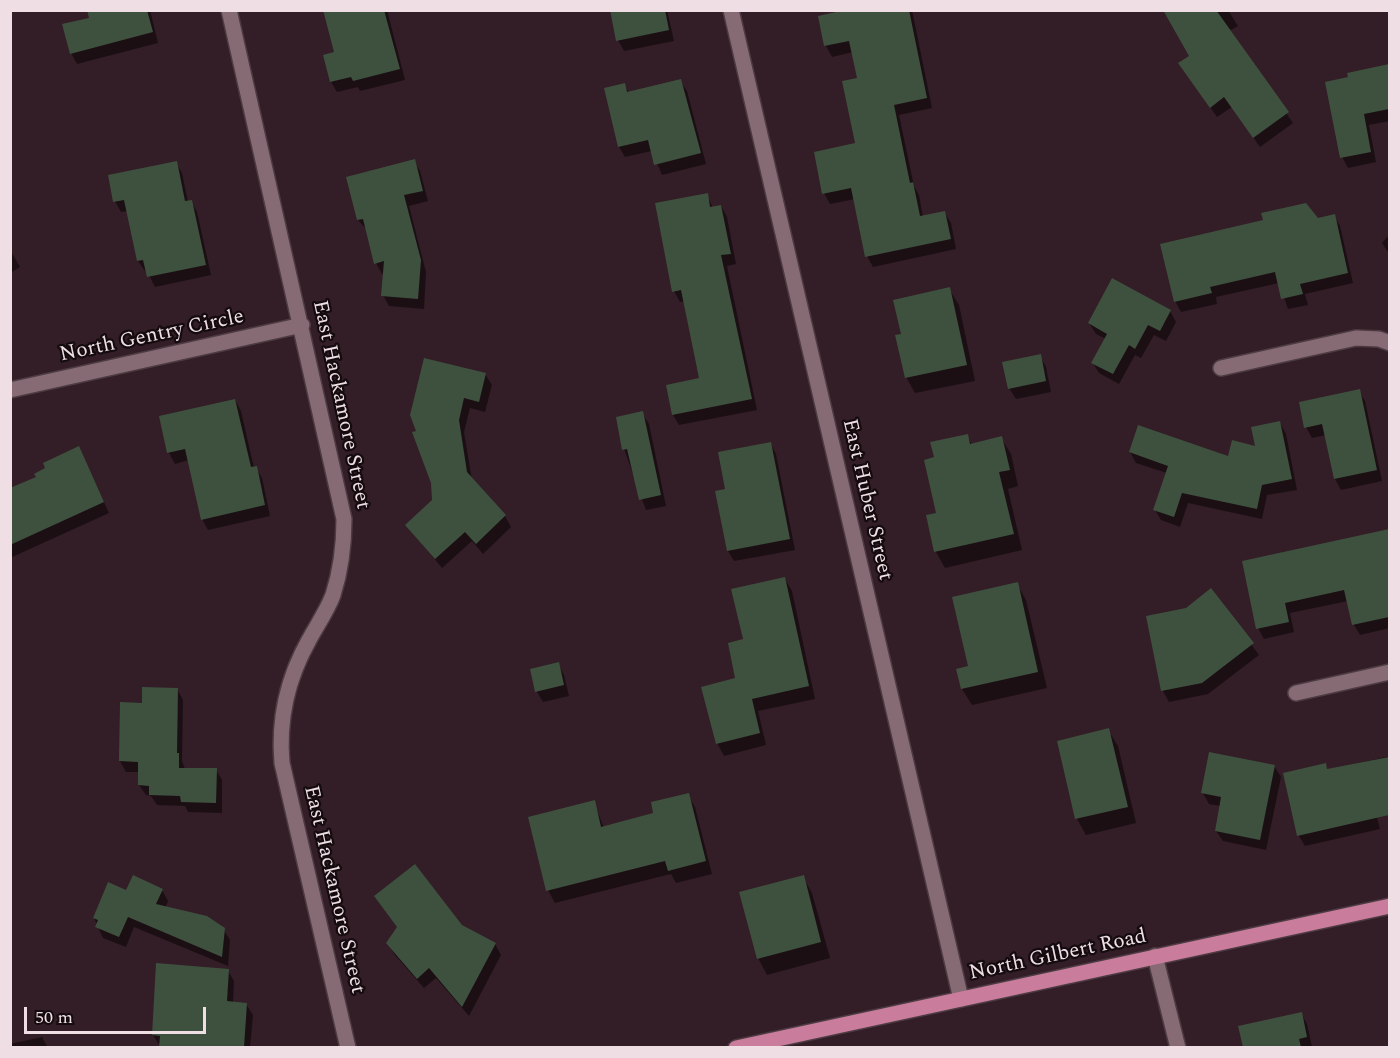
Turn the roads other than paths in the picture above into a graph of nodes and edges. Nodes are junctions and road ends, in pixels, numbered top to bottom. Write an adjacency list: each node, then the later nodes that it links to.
1 (229, 10): 3 (street, East Hackamore Street)
2 (731, 10): 11 (street, East Huber Street)
3 (302, 325): 6 (street, North Gentry Circle); 12 (street, East Hackamore Street)
4 (1389, 343): 5 (street)
5 (1221, 368)
6 (10, 390)
7 (1389, 672): 8 (street)
8 (1296, 693)
9 (1389, 906): 10 (main road, North Gilbert Road)
10 (1155, 956): 11 (main road, North Gilbert Road); 14 (street)
11 (961, 999): 13 (main road, North Gilbert Road)
12 (348, 1047)
13 (736, 1047)
14 (1178, 1047)

